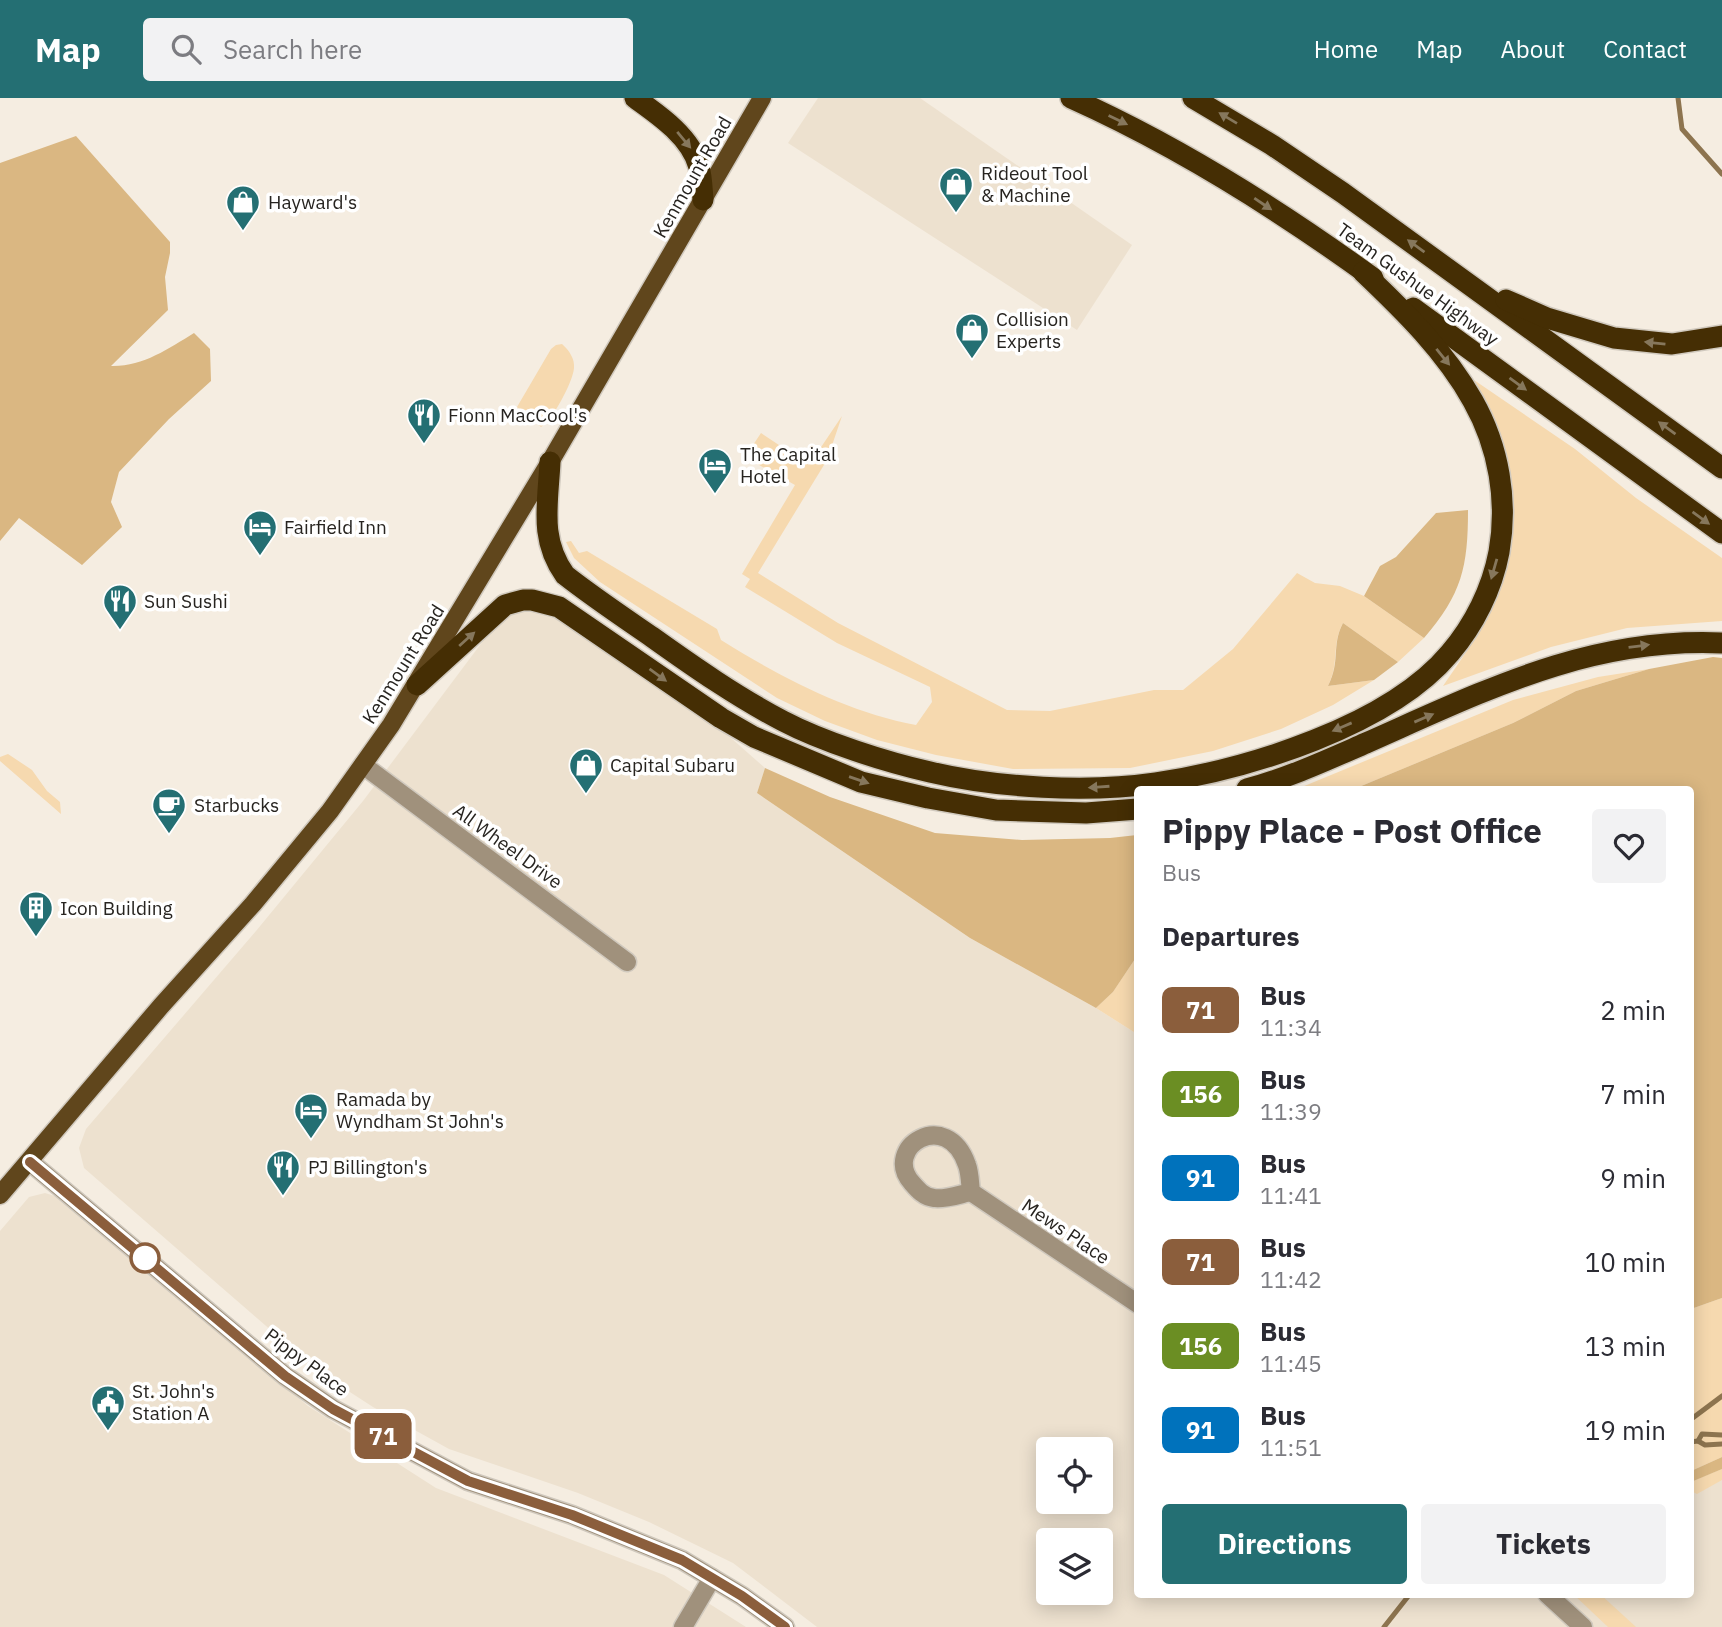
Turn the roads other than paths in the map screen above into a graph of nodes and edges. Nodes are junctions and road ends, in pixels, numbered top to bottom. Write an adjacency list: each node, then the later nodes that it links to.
1 (635, 98): 5 (highway, one-way to 5)
2 (762, 98): 5 (main road, Kenmount Road)
3 (1071, 98): 6 (highway, Team Gushue Highway, one-way to 6)
4 (1193, 98): 7 (highway, Team Gushue Highway, one-way to 4)
5 (703, 200): 9 (main road, Kenmount Road)
6 (1363, 272): 9 (highway, one-way to 9); 11 (highway, Team Gushue Highway, one-way to 11)
7 (1472, 286): 8 (highway, one-way to 7); 10 (highway, Team Gushue Highway, one-way to 7)
8 (1722, 336)
9 (550, 462): 13 (main road, Kenmount Road)
10 (1722, 468)
11 (1722, 533)
12 (1722, 643): 15 (highway, one-way to 12)
13 (417, 685): 14 (main road, Kenmount Road); 16 (highway, one-way to 16)
14 (363, 765): 17 (street, All Wheel Drive); 18 (main road, Kenmount Road)
15 (1255, 786)
16 (1134, 809)
17 (627, 962)
18 (30, 1162): 20 (main road, Kenmount Road); 22 (street, Pippy Place)
19 (971, 1192): 21 (street, Mews Place)
20 (0, 1195)
21 (1134, 1301)
22 (712, 1578): 24 (street); 25 (street, Pippy Place)
23 (1551, 1598): 26 (street)
24 (683, 1627)
25 (785, 1627)
26 (1583, 1627)

